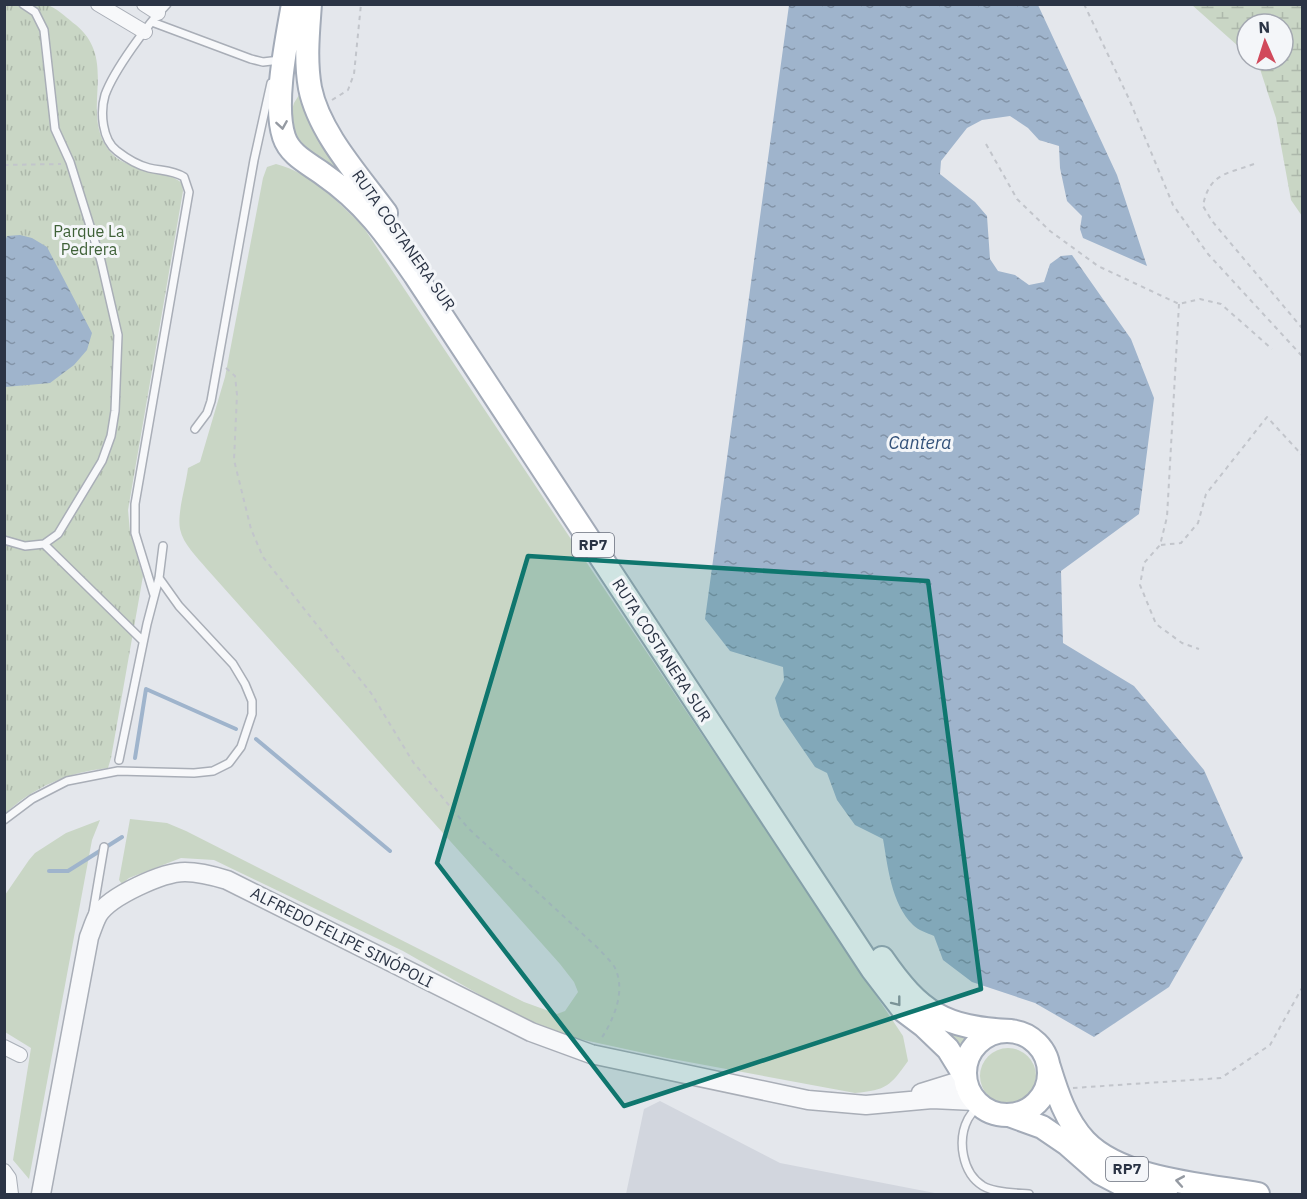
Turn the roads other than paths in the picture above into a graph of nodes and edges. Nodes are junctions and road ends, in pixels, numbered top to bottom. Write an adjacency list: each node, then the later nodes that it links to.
1 (22, 4): 10 (lane)
2 (98, 4): 6 (street)
3 (144, 4): 6 (street)
4 (293, 4): 7 (main road, RUTA COSTANERA SUR / RP7)
5 (310, 4): 7 (main road, RUTA COSTANERA SUR / RP7)
6 (156, 18): 7 (lane); 13 (lane)
7 (289, 59): 8 (lane); 19 (main road, RUTA COSTANERA SUR / RP7); 23 (main road, RUTA COSTANERA SUR / RP7, one-way to 23)
8 (195, 429)
9 (4, 540): 10 (lane)
10 (44, 544): 14 (lane)
11 (163, 546): 12 (lane)
12 (159, 578): 13 (lane); 16 (lane)
13 (154, 595): 14 (lane)
14 (143, 641): 15 (lane)
15 (119, 760)
16 (4, 820)
17 (104, 847): 18 (lane)
18 (89, 937): 25 (street, ALFREDO FELIPE SINÓPOLI); 29 (street, ALFREDO FELIPE SINÓPOLI)
19 (1011, 1031): 22 (main road, RUTA COSTANERA SUR / RP7); 23 (main road)
20 (4, 1047): 21 (street)
21 (20, 1055)
22 (1049, 1067): 26 (main road); 32 (main road, RUTA COSTANERA SUR / RP7, one-way to 22)
23 (965, 1077): 24 (main road, RUTA COSTANERA SUR / RP7); 25 (street)
24 (977, 1102): 25 (street); 26 (main road, RP7); 30 (lane)
25 (866, 1105)
26 (1009, 1115): 31 (main road, RP7)
27 (4, 1171): 28 (street)
28 (11, 1194)
29 (41, 1194)
30 (1029, 1194)
31 (1166, 1194)
32 (1258, 1194)

